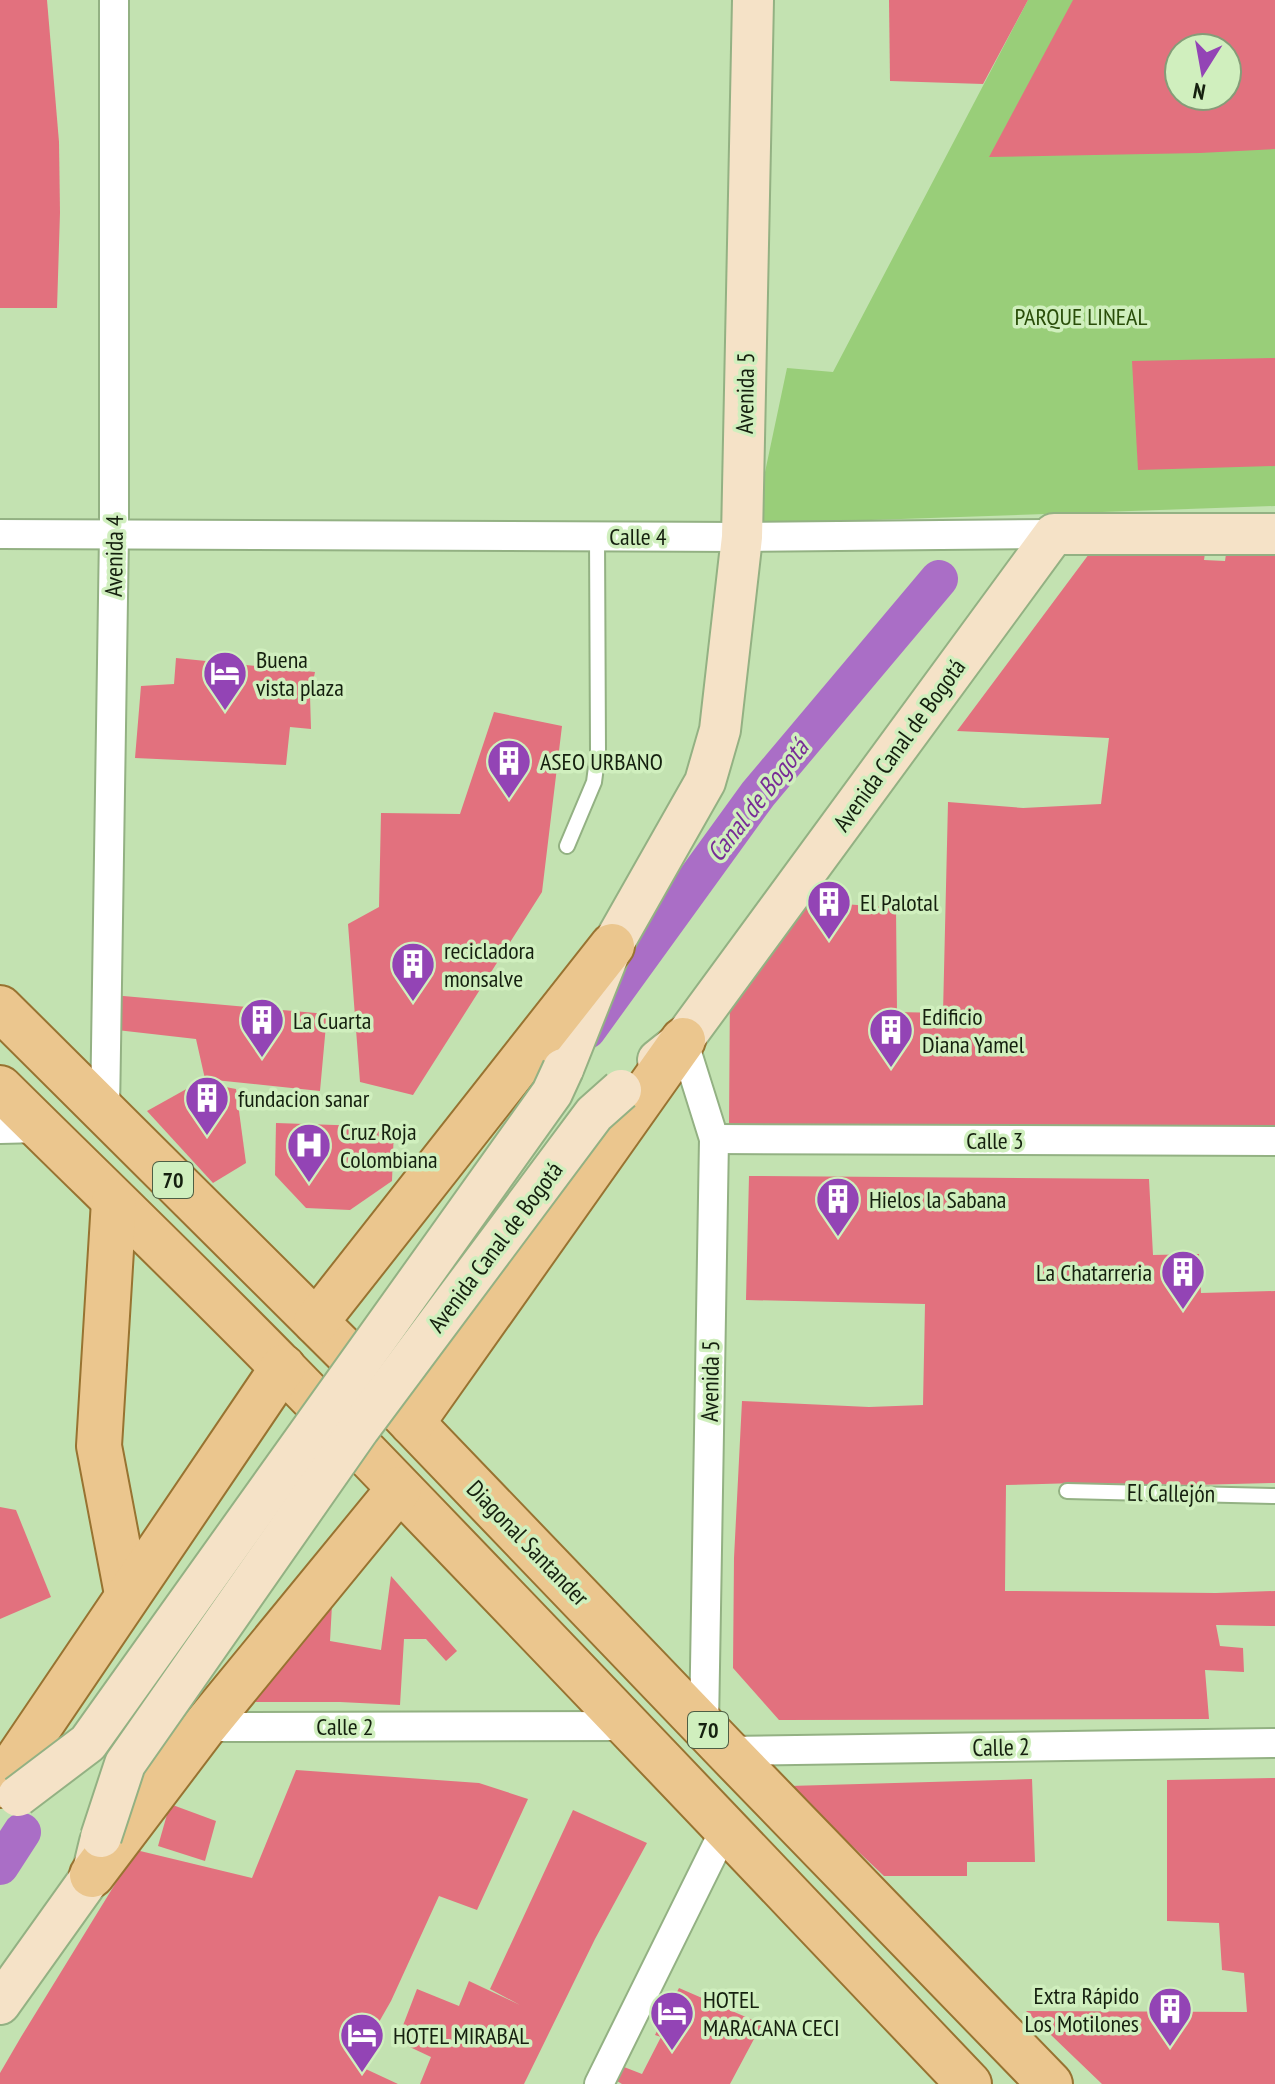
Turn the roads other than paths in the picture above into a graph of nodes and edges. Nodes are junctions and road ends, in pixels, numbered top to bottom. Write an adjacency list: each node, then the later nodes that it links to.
1 (114, 0): 4 (street, Avenida 4)
2 (753, 0): 8 (main road, Avenida 5)
3 (0, 534): 4 (street, Calle 4)
4 (114, 534): 7 (street, Calle 4); 15 (street, Avenida 4)
5 (1054, 534): 6 (main road, Calle 4); 8 (street, Calle 4); 13 (main road, Avenida Canal de Bogotá)
6 (1275, 534)
7 (597, 536): 8 (street, Calle 4); 10 (lane)
8 (742, 537): 9 (main road, Avenida 5)
9 (705, 782): 11 (main road, Avenida Canal de Bogotá)
10 (567, 846)
11 (612, 946): 20 (main road); 31 (main road, Avenida Canal de Bogotá, bridge)
12 (0, 1008): 15 (main road, Diagonal Santander / 70)
13 (683, 1040): 17 (street, Avenida 5); 22 (main road); 33 (main road, Avenida Canal de Bogotá, bridge)
14 (0, 1088): 16 (main road, 70)
15 (105, 1112): 20 (main road, Diagonal Santander / 70)
16 (20, 1128): 19 (main road, 70)
17 (714, 1139): 18 (street, Calle 3); 29 (street, Avenida 5)
18 (1275, 1141)
19 (114, 1201): 21 (main road, 70); 26 (main road)
20 (316, 1322): 22 (main road, Diagonal Santander / 70)
21 (283, 1367): 23 (main road, 70); 26 (main road)
22 (412, 1423): 29 (main road, Diagonal Santander / 70)
23 (399, 1489): 27 (main road, 70); 28 (main road)
24 (1067, 1491): 25 (lane, El Callejón)
25 (1275, 1496)
26 (127, 1594): 31 (main road)
27 (630, 1726): 28 (street, Calle 2); 32 (main road, 70)
28 (204, 1727): 33 (main road)
29 (716, 1739): 30 (street, Calle 2); 37 (main road, Diagonal Santander / 70)
30 (1275, 1743)
31 (7, 1780)
32 (725, 1829): 35 (street); 36 (main road, 70)
33 (97, 1856): 34 (main road, Avenida Canal de Bogotá)
34 (0, 2004)
35 (599, 2084)
36 (969, 2084)
37 (1050, 2084)

